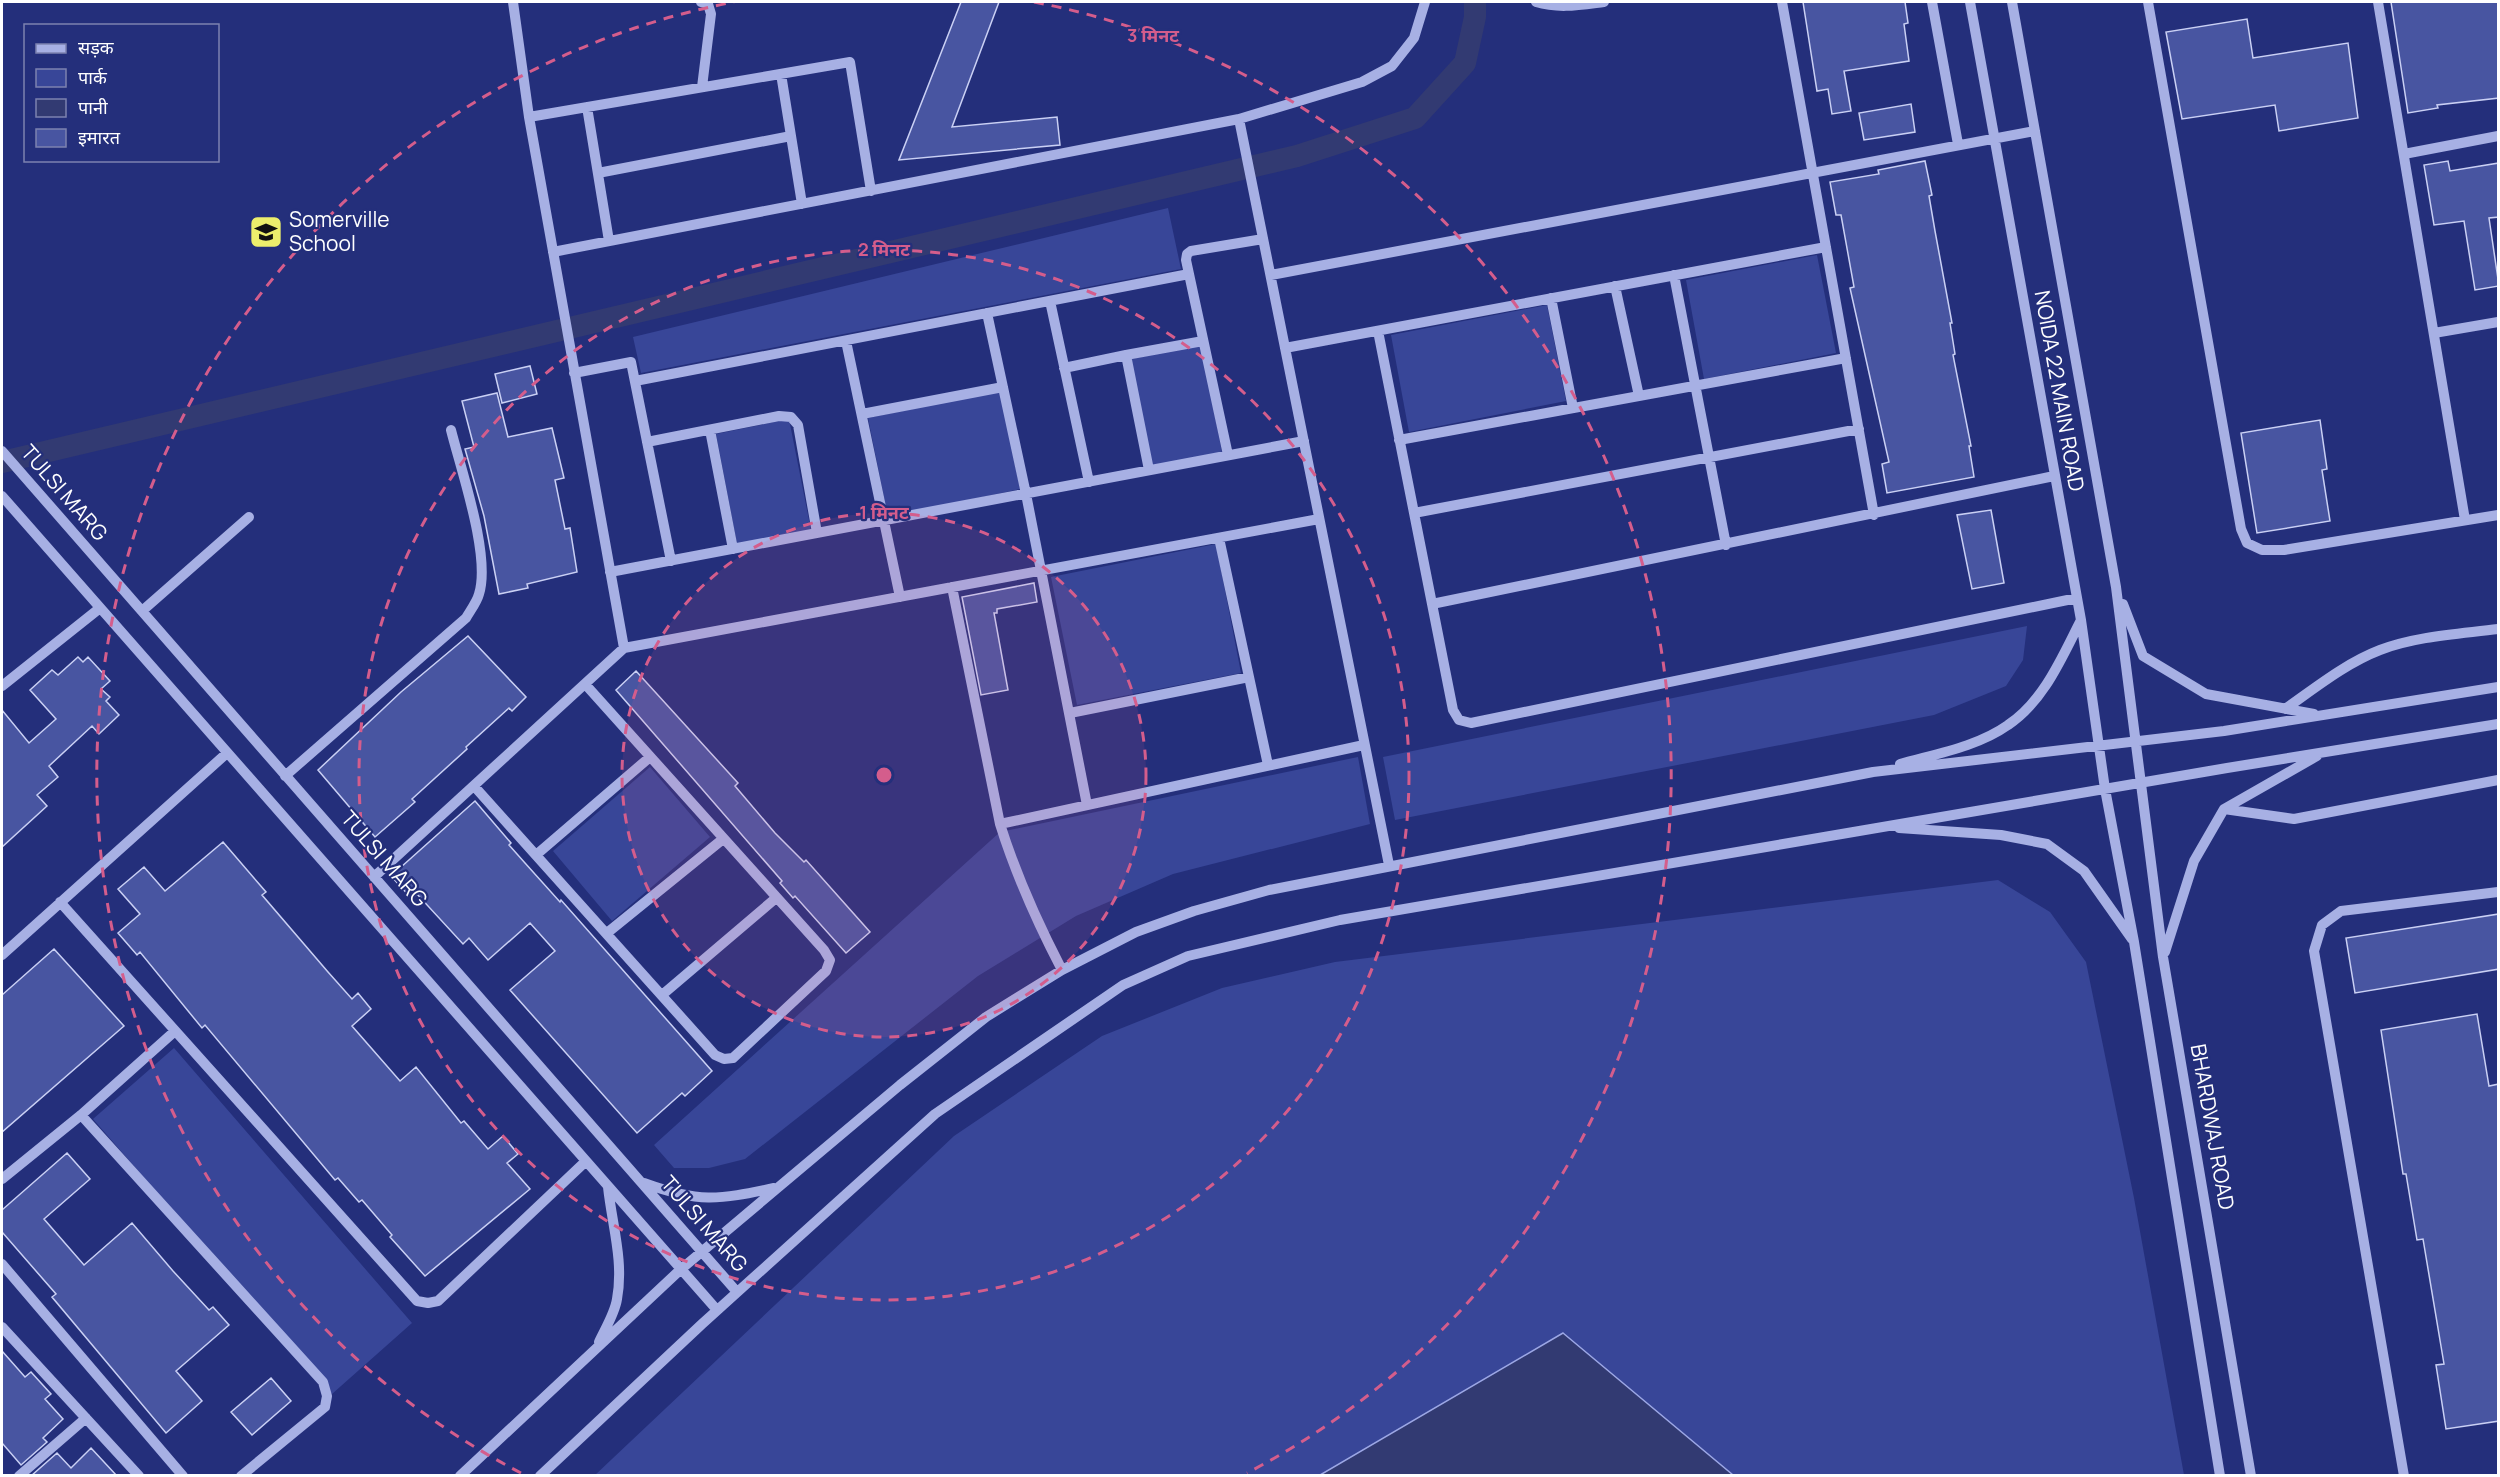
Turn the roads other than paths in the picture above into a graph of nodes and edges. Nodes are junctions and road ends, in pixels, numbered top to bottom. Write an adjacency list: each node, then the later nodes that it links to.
1 (513, 2): 16 (street)
2 (701, 2): 14 (street)
3 (1425, 2): 17 (street)
4 (1536, 2): 12 (street)
5 (1604, 2): 12 (street)
6 (1782, 2): 24 (street)
7 (1932, 2): 22 (street)
8 (1970, 2): 21 (street, NOIDA 22 MAIN ROAD)
9 (2012, 2): 18 (street, NOIDA 22 MAIN ROAD)
10 (2148, 2): 75 (street)
11 (2378, 2): 23 (street)
12 (1569, 4)
13 (780, 74): 14 (street); 19 (street); 26 (street)
14 (702, 87): 15 (street)
15 (586, 107): 16 (street); 25 (street)
16 (529, 117): 31 (street)
17 (1239, 119): 26 (street); 28 (street)
18 (2035, 131): 21 (street); 84 (street, NOIDA 22 MAIN ROAD)
19 (791, 136): 25 (street); 27 (street)
20 (2499, 136): 23 (street)
21 (1994, 139): 22 (street); 65 (street, NOIDA 22 MAIN ROAD)
22 (1958, 144): 24 (street)
23 (2404, 154): 41 (street)
24 (1813, 171): 30 (street); 33 (street)
25 (598, 173): 29 (street)
26 (871, 191): 27 (street)
27 (802, 204): 29 (street)
28 (1263, 239): 32 (street); 33 (street)
29 (609, 241): 31 (street)
30 (1826, 247): 34 (street); 46 (street)
31 (553, 252): 48 (street)
32 (1189, 274): 37 (street); 43 (street)
33 (1271, 275): 44 (street)
34 (1674, 275): 35 (street); 50 (street)
35 (1615, 286): 36 (street); 52 (street)
36 (1551, 298): 40 (street); 53 (street)
37 (1050, 301): 38 (street); 47 (street)
38 (987, 313): 42 (street); 51 (street)
39 (2499, 322): 41 (street)
40 (1378, 331): 44 (street); 58 (street)
41 (2434, 333): 75 (street)
42 (846, 340): 49 (street); 54 (street)
43 (1203, 341): 45 (street); 62 (street)
44 (1285, 348): 59 (street)
45 (1126, 355): 47 (street); 64 (street)
46 (1846, 358): 50 (street); 55 (street)
47 (1064, 368): 66 (street)
48 (574, 373): 49 (street); 82 (street)
49 (635, 381): 60 (street)
50 (1696, 386): 52 (street); 63 (street)
51 (1004, 387): 54 (street); 67 (street)
52 (1639, 396): 53 (street)
53 (1573, 408): 58 (street)
54 (862, 414): 74 (street)
55 (1859, 429): 63 (street); 70 (street)
56 (451, 430): 109 (street)
57 (710, 430): 60 (street); 76 (street); 79 (street)
58 (1399, 440): 69 (street)
59 (1304, 441): 62 (street); 73 (street)
60 (647, 442): 80 (street)
61 (2, 451): 89 (street, TULSI MARG)
62 (1228, 455): 64 (street)
63 (1709, 457): 69 (street); 78 (street)
64 (1149, 470): 66 (street)
65 (2054, 476): 70 (street); 86 (street, NOIDA 22 MAIN ROAD)
66 (1089, 482): 67 (street)
67 (1026, 494): 74 (street); 81 (street)
68 (3, 498): 88 (street)
69 (1414, 513): 87 (street)
70 (1874, 515): 78 (street)
71 (2499, 515): 75 (street)
72 (249, 517): 89 (street)
73 (1319, 519): 77 (street); 102 (street)
74 (884, 520): 76 (street); 85 (street)
75 (2465, 520)
76 (817, 533): 79 (street)
77 (1219, 538): 81 (street); 93 (street)
78 (1726, 545): 87 (street)
79 (733, 549): 80 (street)
80 (671, 561): 82 (street)
81 (1042, 570): 83 (street); 98 (street)
82 (610, 573): 92 (street)
83 (952, 587): 85 (street); 116 (street)
84 (2116, 587): 97 (street); 101 (street, NOIDA 22 MAIN ROAD)
85 (900, 597): 92 (street)
86 (2077, 598): 87 (street); 90 (street, NOIDA 22 MAIN ROAD)
87 (1432, 604)
88 (100, 608): 95 (street); 104 (street)
89 (141, 612): 109 (street, TULSI MARG)
90 (2081, 620): 103 (street, NOIDA 22 MAIN ROAD); 108 (street)
91 (2499, 629): 97 (street)
92 (624, 648): 94 (street)
93 (1249, 677): 98 (street); 107 (street)
94 (585, 684): 106 (street); 112 (street)
95 (2, 686)
96 (2499, 687): 99 (street)
97 (2285, 709): 99 (street)
98 (1070, 713): 114 (street)
99 (2322, 716): 101 (street)
100 (2499, 724): 105 (street)
101 (2138, 742): 103 (street); 111 (street, NOIDA 22 MAIN ROAD)
102 (1364, 744): 107 (street); 120 (street)
103 (2100, 747): 108 (street); 113 (street, NOIDA 22 MAIN ROAD)
104 (227, 753): 124 (street); 133 (street)
105 (2323, 753): 111 (street); 115 (street)
106 (650, 757): 118 (street); 119 (street)
107 (1268, 765): 114 (street)
108 (1874, 772): 120 (street)
109 (285, 776): 121 (street, TULSI MARG)
110 (2499, 780): 115 (street)
111 (2142, 784): 113 (street); 128 (street, BHARDWAJ ROAD)
112 (474, 786): 119 (street); 121 (street)
113 (2105, 789): 117 (street); 126 (street)
114 (1087, 805): 116 (street)
115 (2224, 809): 128 (street)
116 (1000, 824): 129 (street)
117 (1880, 827): 126 (street); 141 (street)
118 (723, 839): 123 (street); 125 (street)
119 (536, 855): 125 (street)
120 (1389, 865): 129 (street)
121 (374, 877): 135 (street, TULSI MARG)
122 (2499, 892): 154 (street)
123 (776, 898): 130 (street); 130 (street)
124 (60, 902): 127 (street); 131 (street)
125 (607, 933): 130 (street)
126 (2134, 942): 152 (street)
127 (2, 956)
128 (2163, 957): 153 (street, BHARDWAJ ROAD)
129 (1062, 970): 137 (street)
130 (662, 995)
131 (175, 1031): 132 (street); 133 (street)
132 (81, 1115): 134 (street); 149 (street)
133 (585, 1162): 136 (street)
134 (2, 1179)
135 (640, 1181): 137 (street); 138 (street, TULSI MARG)
136 (608, 1187): 140 (street); 144 (street)
137 (778, 1188): 138 (street)
138 (702, 1252): 140 (street); 141 (street, TULSI MARG)
139 (2, 1264): 148 (street)
140 (680, 1270): 142 (street); 144 (street)
141 (737, 1292): 142 (street)
142 (717, 1310): 151 (street)
143 (2, 1327): 145 (street)
144 (597, 1348): 150 (street)
145 (86, 1418): 146 (street); 147 (street)
146 (19, 1476)
147 (139, 1476)
148 (183, 1476)
149 (241, 1476)
150 (460, 1476)
151 (540, 1476)
152 (2220, 1476)
153 (2251, 1476)
154 (2404, 1476)

